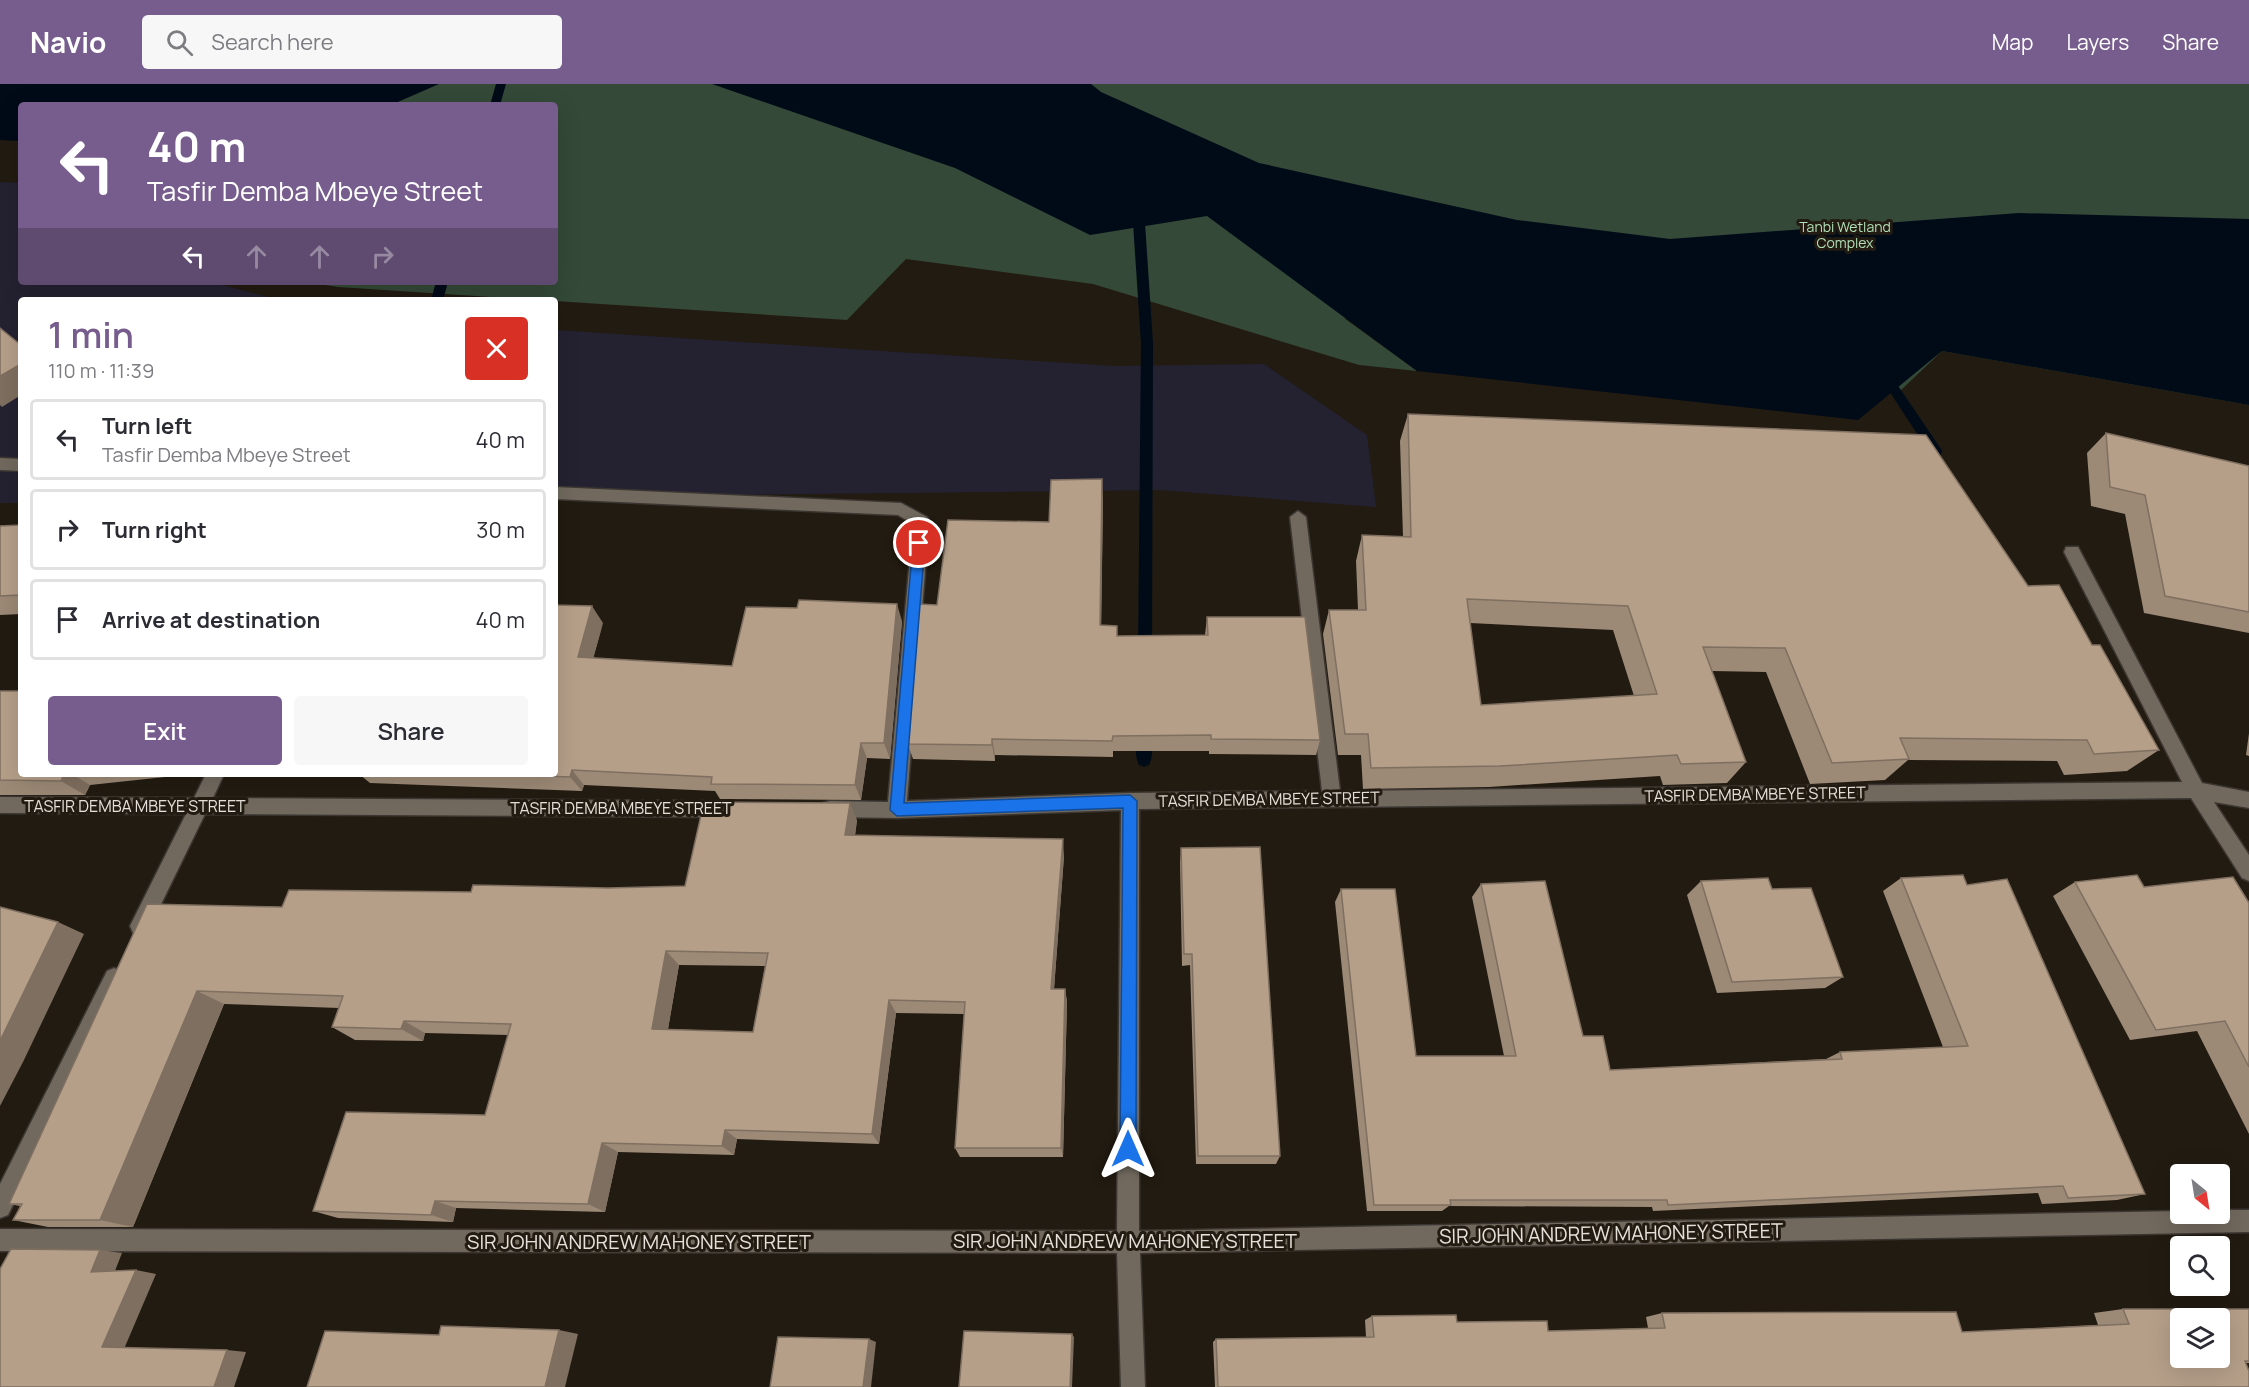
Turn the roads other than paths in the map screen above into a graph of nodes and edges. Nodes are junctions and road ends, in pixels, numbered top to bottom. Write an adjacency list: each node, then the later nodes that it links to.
1 (0, 464): 2 (street)
2 (18, 465)
3 (558, 493): 15 (street)
4 (1298, 517): 8 (street)
5 (2072, 552): 7 (street)
6 (214, 777): 12 (street)
7 (2196, 790): 8 (street, TASFIR DEMBA MBEYE STREET); 9 (street, TASFIR DEMBA MBEYE STREET); 16 (street)
8 (1332, 798): 10 (street, TASFIR DEMBA MBEYE STREET)
9 (2249, 800)
10 (1130, 801): 15 (street, TASFIR DEMBA MBEYE STREET); 22 (street)
11 (0, 805): 12 (street, TASFIR DEMBA MBEYE STREET)
12 (200, 807): 13 (street, TASFIR DEMBA MBEYE STREET); 17 (street)
13 (743, 809)
14 (814, 809): 15 (street, TASFIR DEMBA MBEYE STREET)
15 (897, 810)
16 (2249, 872)
17 (131, 944)
18 (121, 965): 19 (street)
19 (0, 1207)
20 (2249, 1221): 22 (street, SIR JOHN ANDREW MAHONEY STREET)
21 (0, 1240): 22 (street, SIR JOHN ANDREW MAHONEY STREET)
22 (1128, 1242): 23 (street)
23 (1133, 1387)

